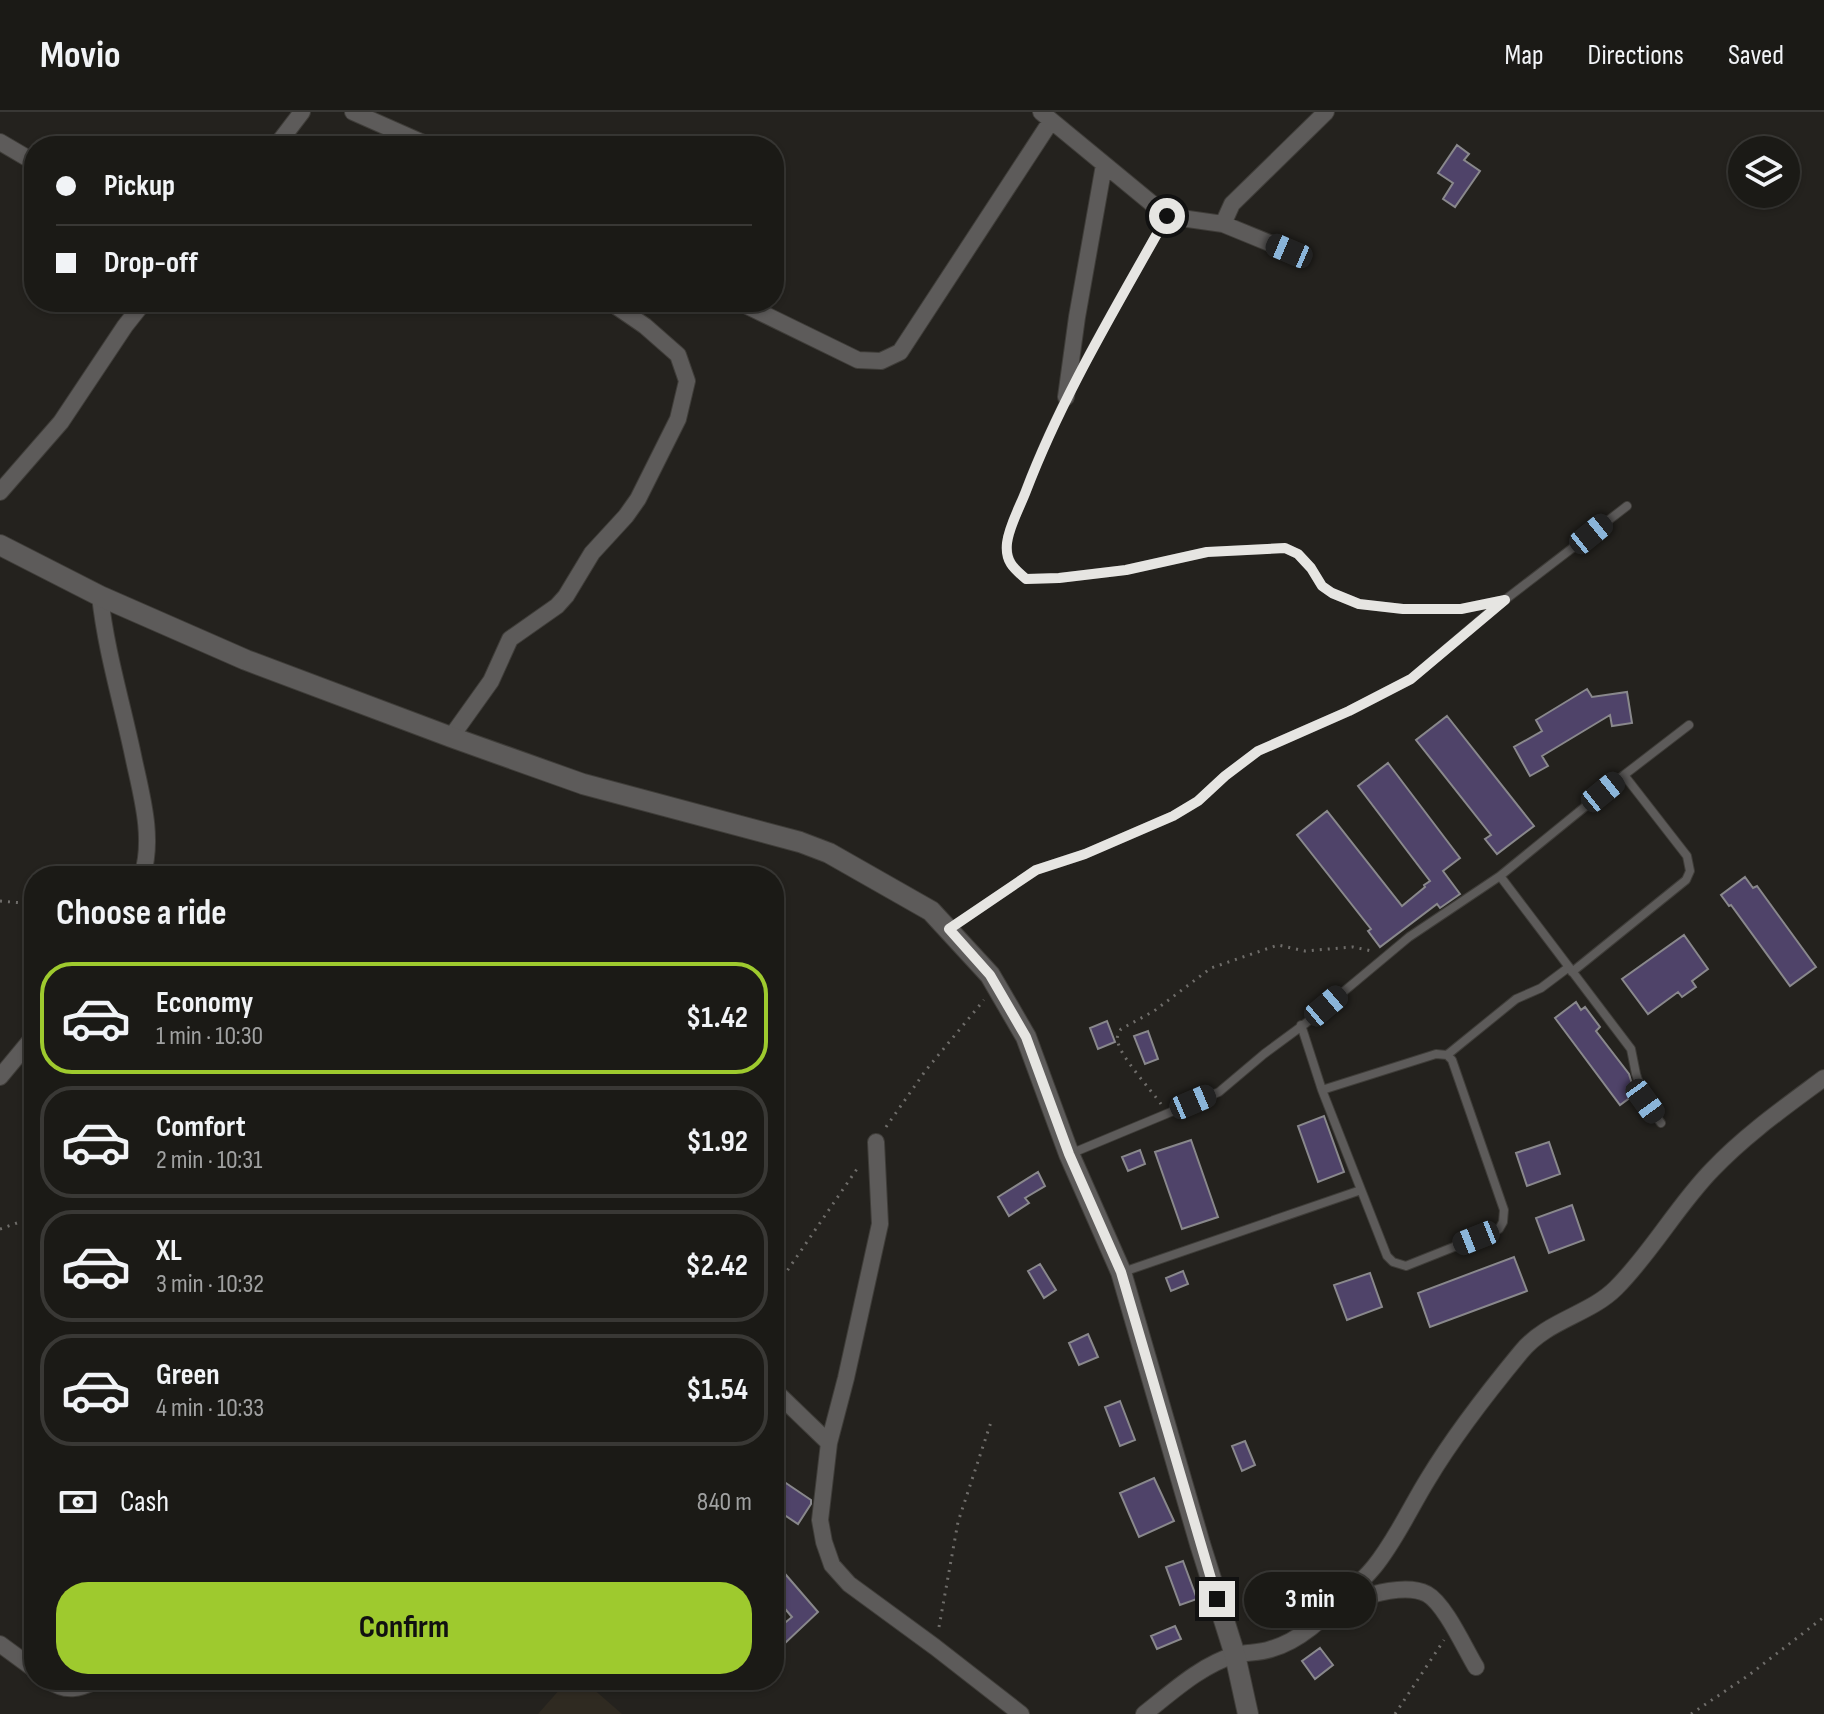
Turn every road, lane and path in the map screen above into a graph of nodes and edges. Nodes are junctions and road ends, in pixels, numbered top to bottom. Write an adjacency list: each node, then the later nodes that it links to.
1 (302, 112): 5 (street)
2 (353, 112): 6 (street)
3 (1326, 112): 11 (street)
4 (1046, 116): 9 (street); 15 (street)
5 (284, 136)
6 (407, 136)
7 (0, 142): 8 (street)
8 (24, 156)
9 (1104, 165): 10 (street); 16 (street)
10 (1167, 216): 11 (street); 16 (lane)
11 (1223, 224): 12 (street)
12 (1289, 251)
13 (136, 312): 17 (street)
14 (625, 312): 23 (street)
15 (760, 312)
16 (1066, 397): 21 (lane)
17 (0, 492)
18 (1627, 506): 21 (lane)
19 (0, 545): 20 (street)
20 (100, 596): 23 (street); 25 (street)
21 (1505, 600): 29 (lane)
22 (1689, 725): 24 (lane)
23 (451, 737): 29 (street)
24 (1624, 775): 26 (lane); 31 (lane)
25 (145, 866)
26 (1500, 876): 30 (lane); 31 (lane)
27 (0, 901): 28 (path)
28 (24, 903)
29 (949, 929): 41 (street)
30 (1387, 955): 32 (lane); 38 (path)
31 (1571, 970): 34 (lane); 39 (lane)
32 (1301, 1025): 37 (lane); 38 (lane)
33 (24, 1048): 35 (street)
34 (1447, 1055): 37 (lane); 42 (lane)
35 (0, 1077)
36 (1824, 1078): 49 (street)
37 (1322, 1090): 42 (lane)
38 (1168, 1113): 41 (lane)
39 (1661, 1123)
40 (876, 1142): 48 (street)
41 (1069, 1154): 45 (street)
42 (1361, 1190): 45 (lane)
43 (24, 1221): 44 (path)
44 (0, 1229)
45 (1121, 1272): 54 (street)
46 (784, 1400): 48 (street)
47 (992, 1419): 53 (path)
48 (829, 1443): 53 (street)
49 (1335, 1606): 51 (street); 54 (street)
50 (1824, 1617): 61 (path)
51 (1452, 1627): 56 (street); 60 (path)
52 (0, 1644): 55 (street)
53 (935, 1647): 57 (street)
54 (1235, 1655): 58 (street); 59 (street)
55 (24, 1662)
56 (1476, 1667)
57 (1021, 1714)
58 (1144, 1714)
59 (1248, 1714)
60 (1395, 1714)
61 (1691, 1714)

